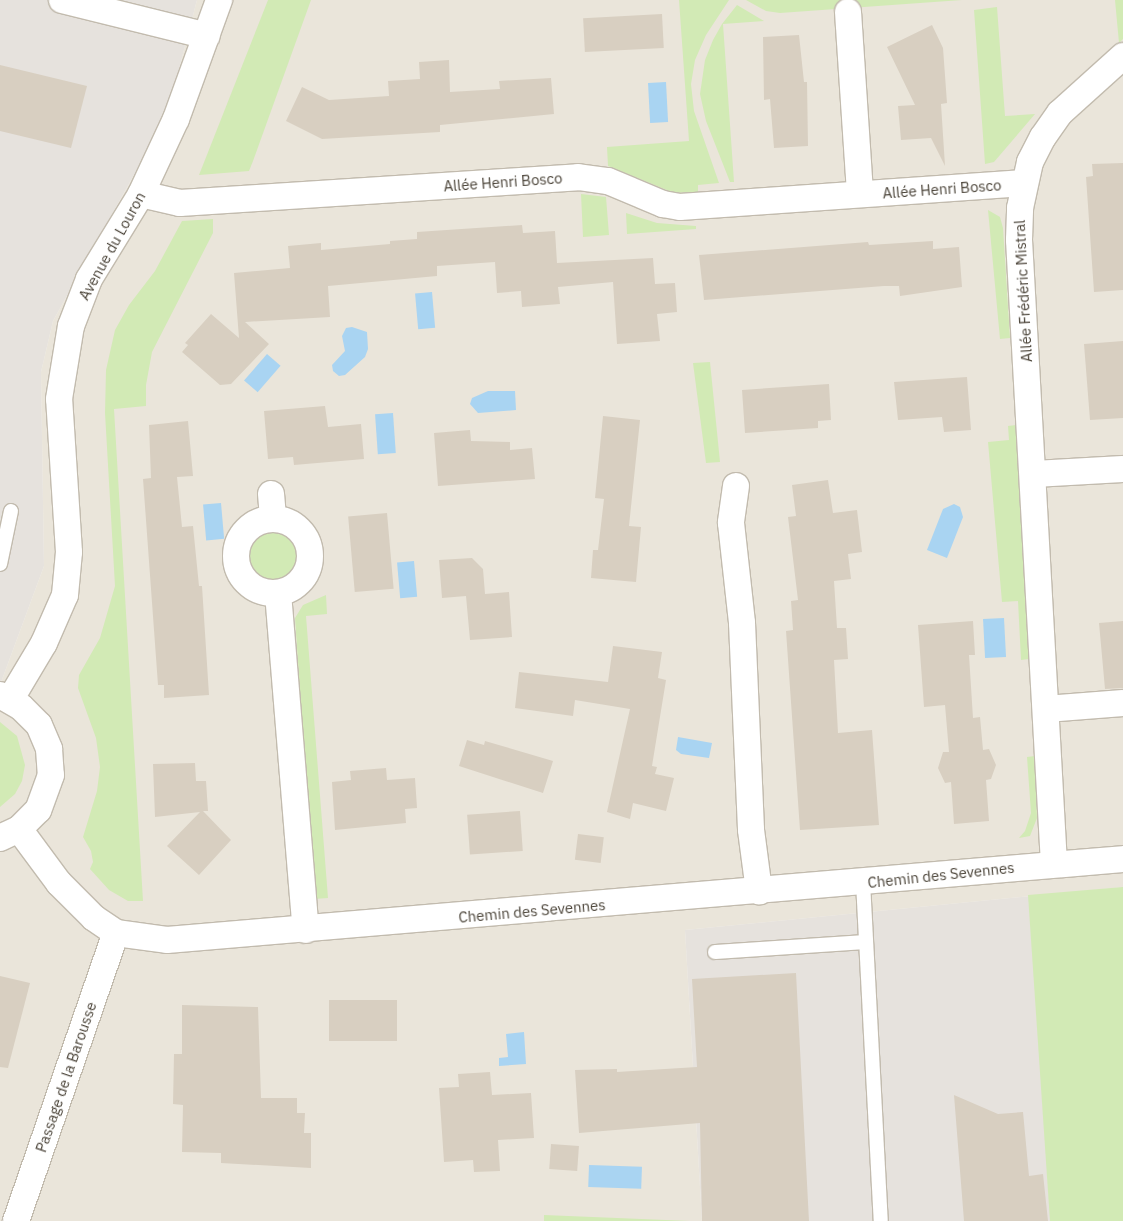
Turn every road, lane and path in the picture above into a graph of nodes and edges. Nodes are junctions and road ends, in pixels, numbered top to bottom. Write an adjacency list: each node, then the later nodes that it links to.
1 (62, 0): 4 (street)
2 (219, 0): 4 (street, Avenue du Louron)
3 (848, 12): 8 (street)
4 (207, 36): 7 (street, Avenue du Louron)
5 (1123, 56): 6 (street, Allée Frédéric Mistral)
6 (1024, 183): 8 (street, Allée Henri Bosco); 10 (street, Allée Frédéric Mistral)
7 (141, 194): 8 (street, Allée Henri Bosco); 15 (street, Avenue du Louron)
8 (860, 194)
9 (1123, 469): 10 (street)
10 (1034, 474): 17 (street, Allée Frédéric Mistral)
11 (736, 486): 22 (street)
12 (11, 511): 13 (lane)
13 (0, 564)
14 (278, 593): 14 (street); 23 (street)
15 (5, 697): 18 (street)
16 (1123, 703): 17 (street)
17 (1046, 709): 20 (street, Allée Frédéric Mistral)
18 (10, 834): 24 (street, Chemin des Sevennes)
19 (1123, 859): 20 (street, Chemin des Sevennes)
20 (1054, 864): 21 (street, Chemin des Sevennes)
21 (863, 882): 22 (street, Chemin des Sevennes); 25 (lane)
22 (759, 891): 23 (street, Chemin des Sevennes)
23 (306, 930): 24 (street, Chemin des Sevennes)
24 (116, 933): 27 (street, Passage de la Barousse)
25 (866, 942): 26 (lane); 28 (lane)
26 (715, 952)
27 (16, 1221)
28 (881, 1221)

